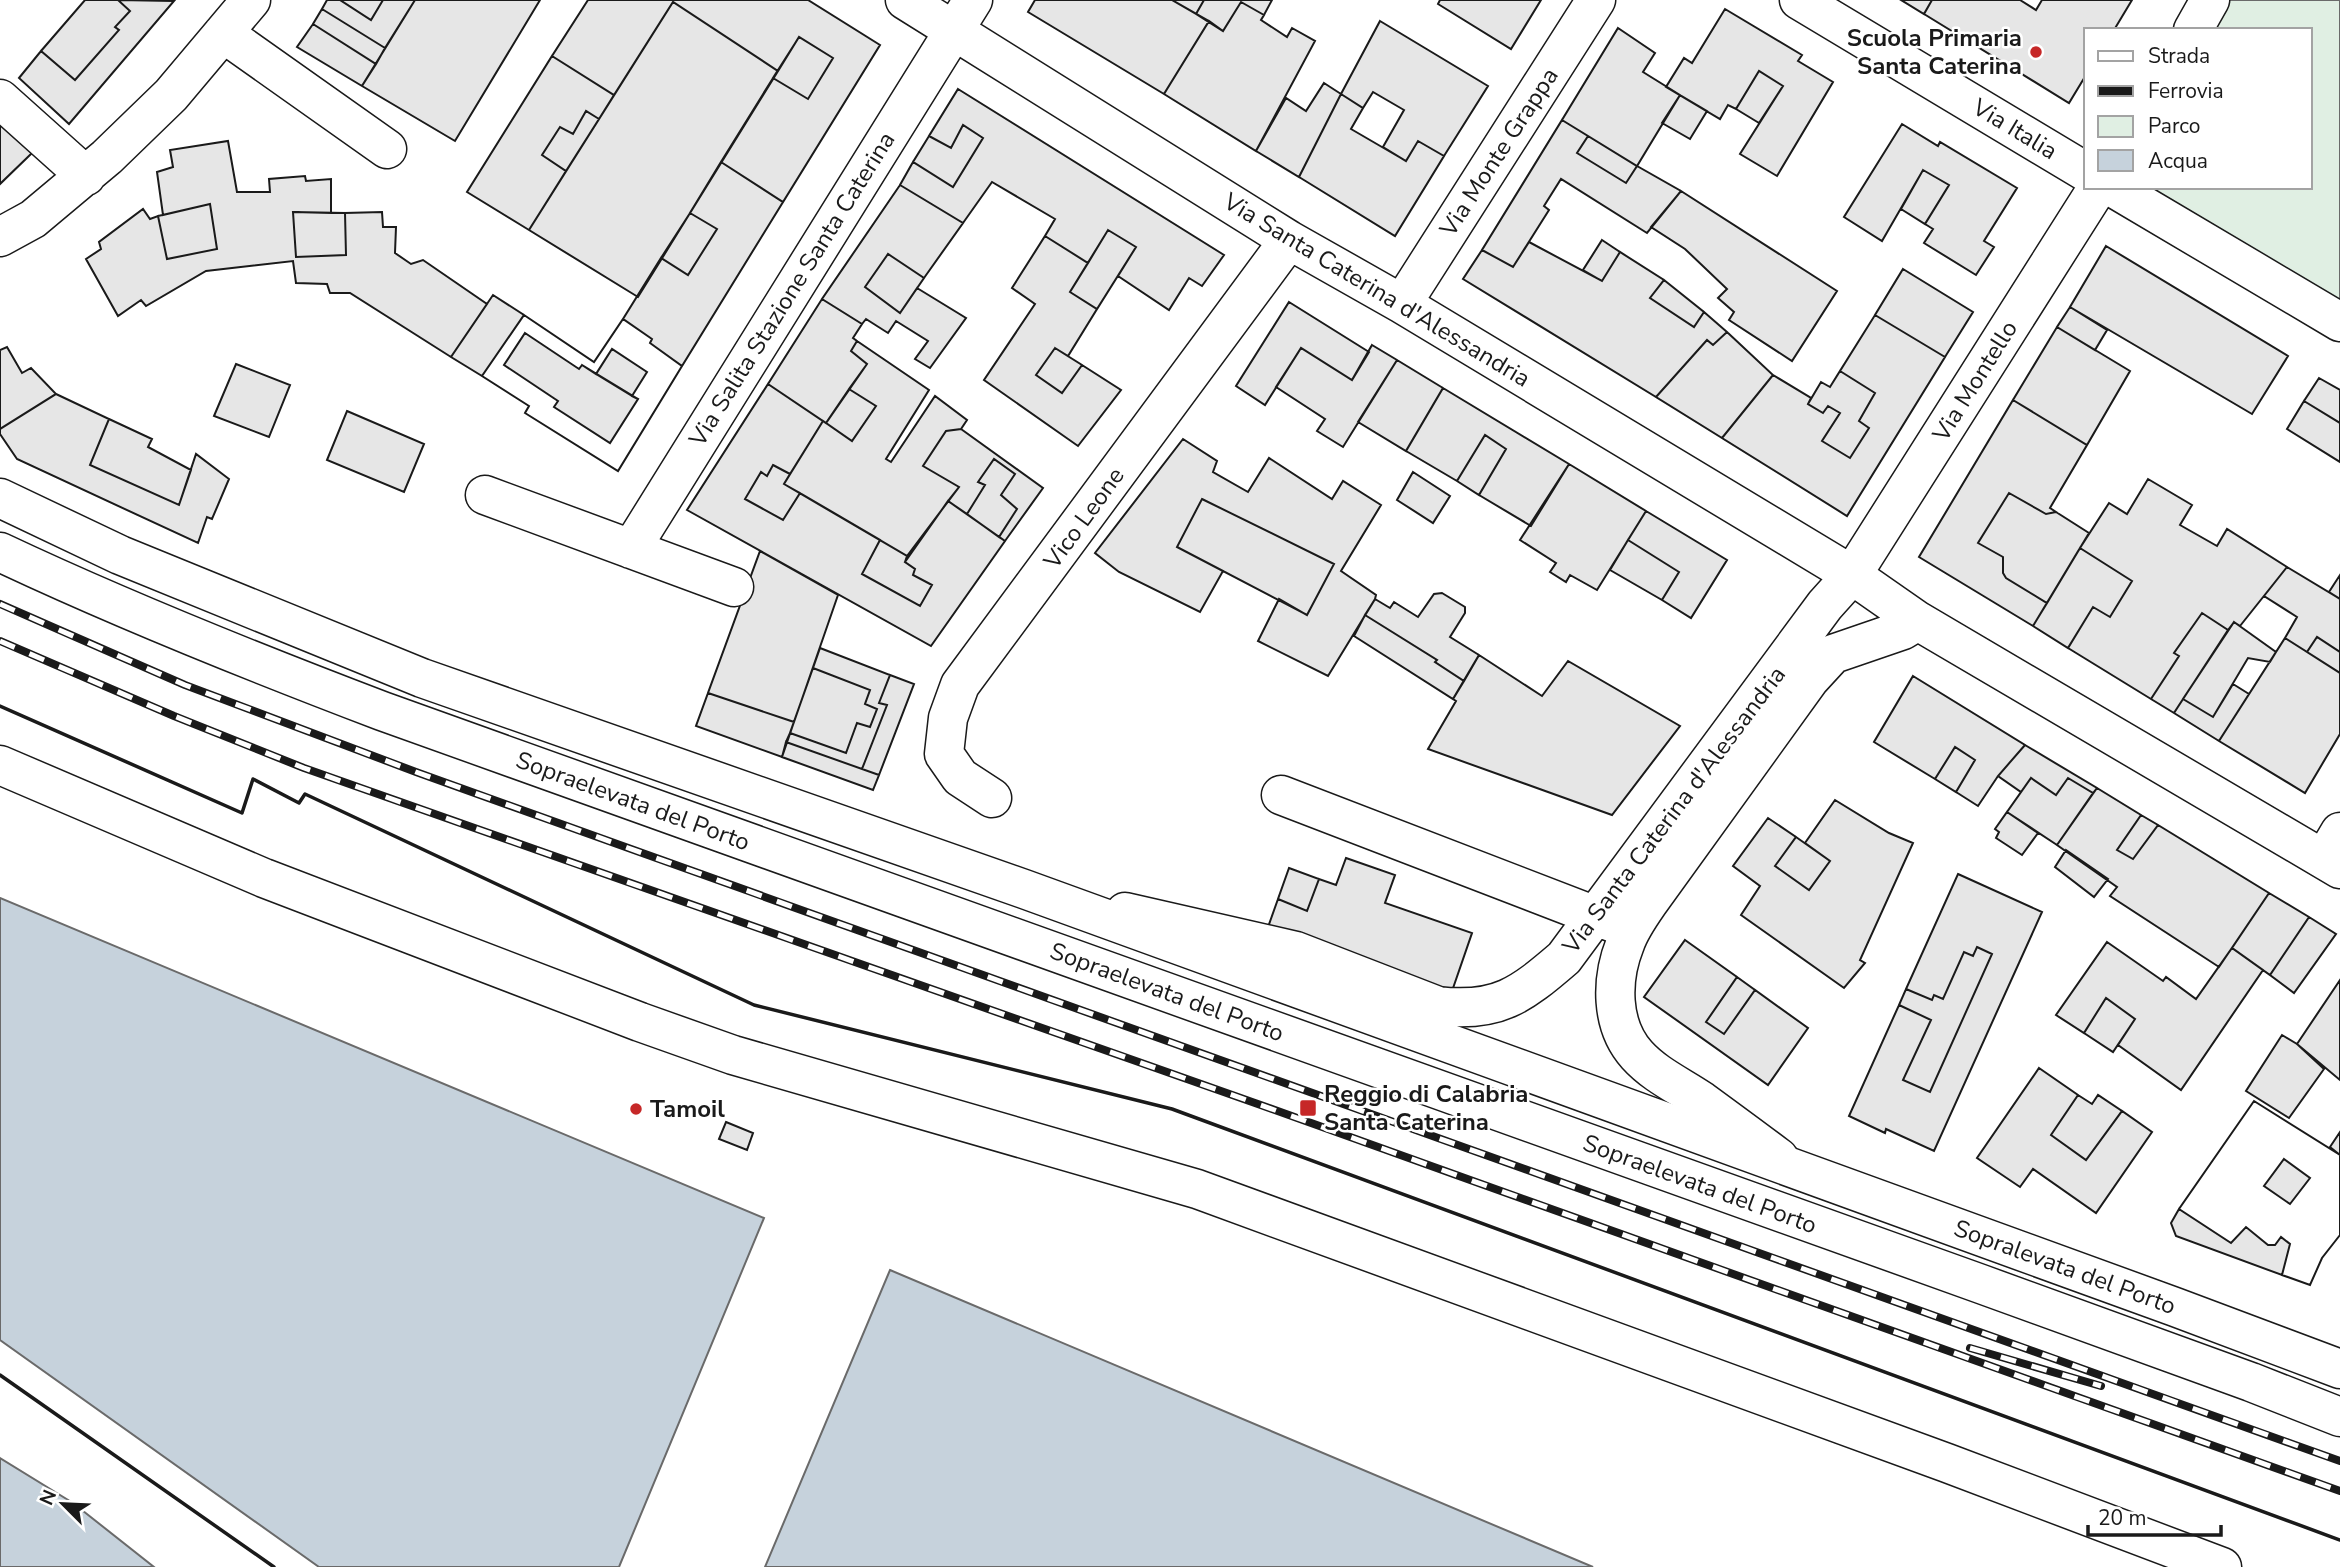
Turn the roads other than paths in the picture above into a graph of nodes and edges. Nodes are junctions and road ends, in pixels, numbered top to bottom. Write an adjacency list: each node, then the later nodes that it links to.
1 (251, 0): 8 (street)
2 (905, 0): 6 (street, Via Santa Caterina d'Alessandria)
3 (1596, 0): 17 (street, Via Monte Grappa)
4 (1799, 0): 11 (street, Via Italia)
5 (2210, 0): 7 (street)
6 (963, 15): 16 (street, Via Santa Caterina d'Alessandria); 21 (street, Via Salita Stazione Santa Caterina)
7 (2194, 28)
8 (223, 33): 10 (street); 12 (street)
9 (0, 99): 12 (street)
10 (387, 149)
11 (2084, 171)
12 (86, 176): 15 (street)
13 (2097, 189): 23 (street, Via Montello)
14 (2115, 189): 18 (street)
15 (0, 237)
16 (1289, 240): 17 (street, Via Santa Caterina d'Alessandria); 28 (street, Vico Leone)
17 (1402, 304): 23 (street, Via Santa Caterina d'Alessandria)
18 (2340, 322)
19 (485, 495): 21 (street)
20 (0, 498): 30 (street, Sopraelevata del Porto)
21 (631, 548): 24 (street)
22 (0, 552): 34 (street, Sopraelevata del Porto)
23 (1852, 575): 25 (street, Via Santa Caterina d'Alessandria); 31 (street, Via Santa Caterina d'Alessandria)
24 (734, 587)
25 (1918, 621): 29 (street, Via Santa Caterina d'Alessandria); 31 (street, Via Santa Caterina d'Alessandria)
26 (0, 765): 35 (street)
27 (1281, 795): 31 (street)
28 (992, 798)
29 (2334, 854)
30 (1024, 889): 31 (street, Via Santa Caterina d'Alessandria); 32 (street, Sopraelevata del Porto)
31 (1613, 923): 32 (street, Via Santa Caterina d'Alessandria)
32 (1790, 1166): 33 (street, Sopralevata del Porto)
33 (2340, 1370)
34 (2340, 1417)
35 (2222, 1567)

